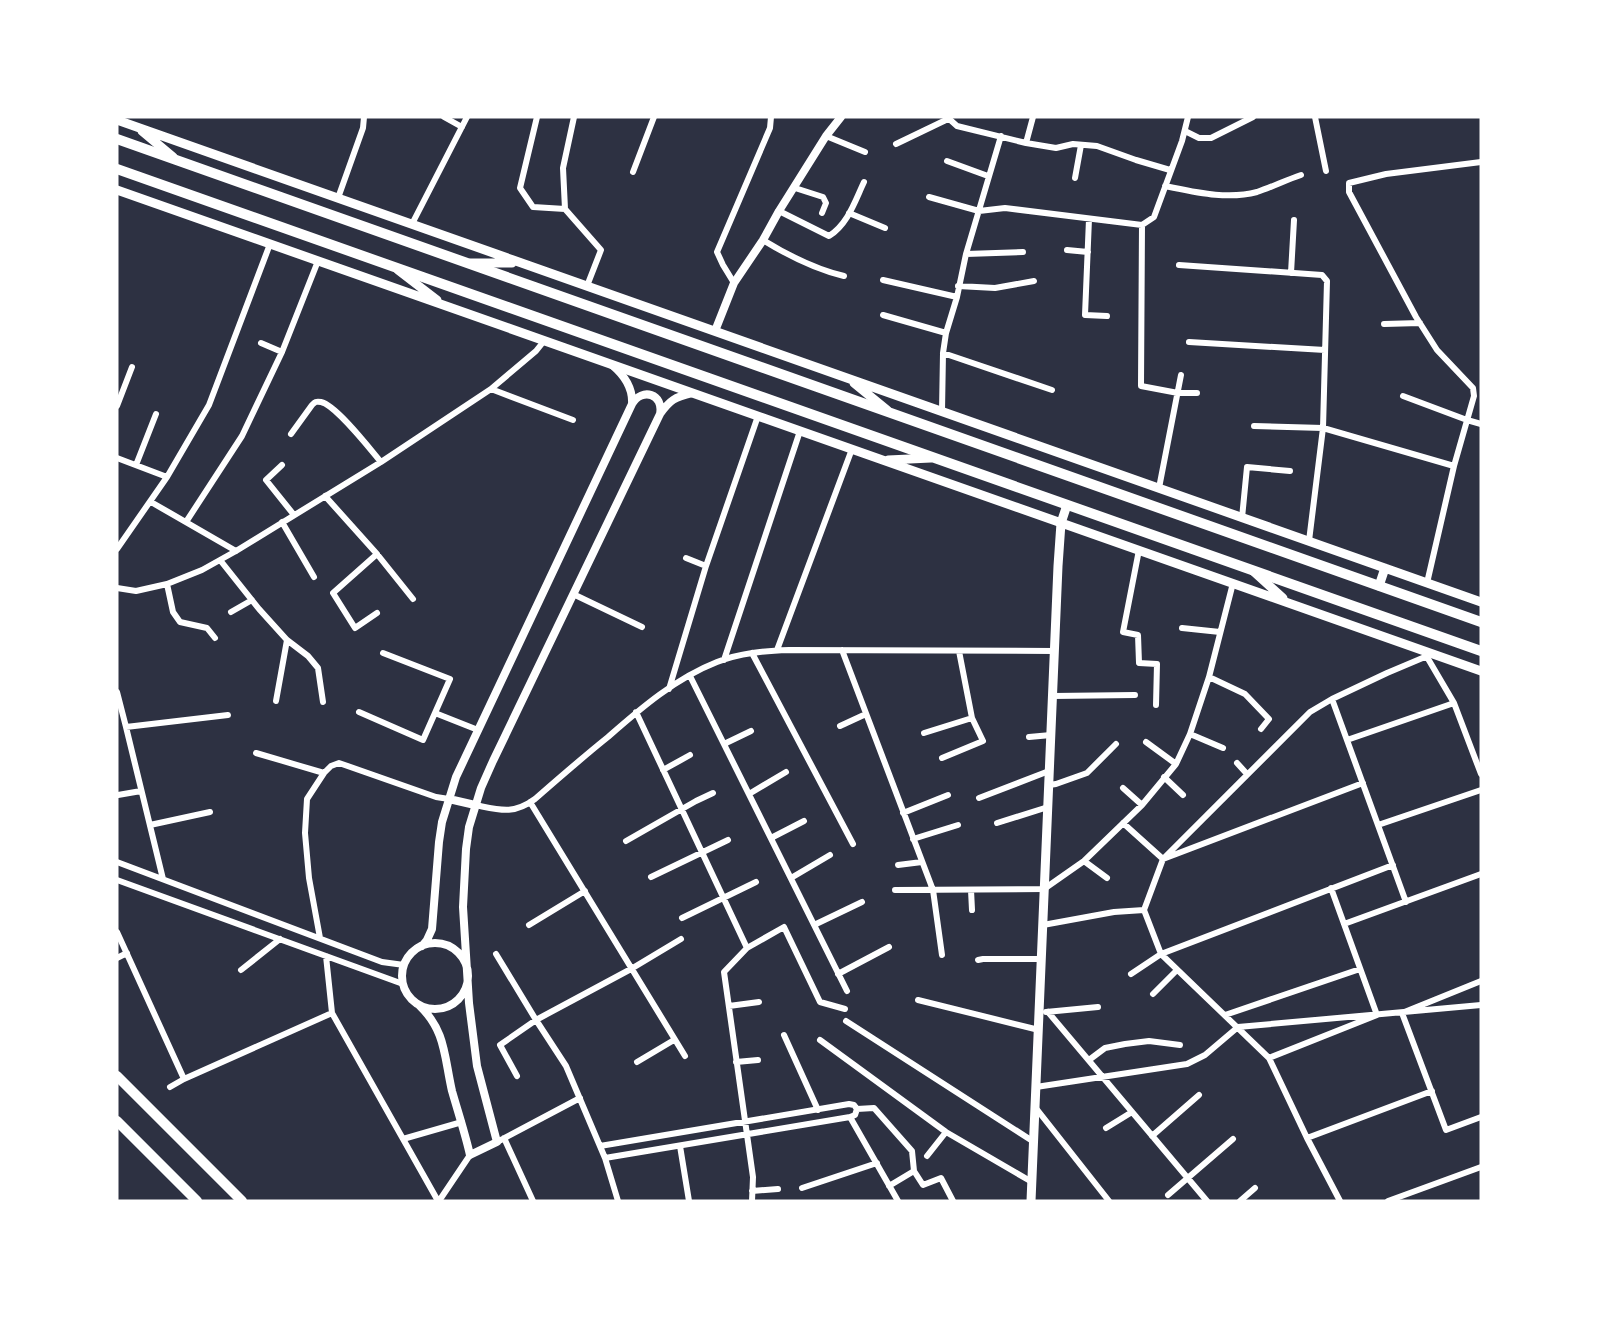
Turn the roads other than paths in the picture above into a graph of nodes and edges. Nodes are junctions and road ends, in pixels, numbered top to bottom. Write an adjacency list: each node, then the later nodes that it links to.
1 (364, 117): 40 (street)
2 (444, 117): 15 (street)
3 (467, 117): 15 (street)
4 (537, 117): 41 (street)
5 (574, 117): 41 (street)
6 (654, 117): 31 (street)
7 (771, 117): 67 (street)
8 (841, 117): 18 (street)
9 (1033, 117): 21 (street)
10 (1188, 117): 17 (street)
11 (1253, 117): 17 (street)
12 (1315, 117): 30 (street)
13 (948, 118): 19 (street); 22 (street)
14 (117, 120): 16 (main road)
15 (462, 127): 49 (street)
16 (138, 128): 26 (main road); 40 (main road)
17 (1185, 131): 29 (street)
18 (826, 136): 24 (street); 37 (street)
19 (1001, 136): 21 (street); 33 (street)
20 (117, 140): 26 (highway)
21 (1026, 143): 23 (street)
22 (896, 144)
23 (1081, 145): 29 (street); 34 (street)
24 (865, 152)
25 (947, 160): 33 (street)
26 (177, 161): 46 (highway)
27 (1481, 162): 74 (street)
28 (117, 169): 62 (highway)
29 (1170, 170): 36 (street)
30 (1326, 171)
31 (633, 172)
32 (1301, 175): 36 (street)
33 (988, 176): 43 (street)
34 (1075, 178)
35 (864, 182): 45 (street)
36 (1165, 186): 50 (street)
37 (795, 188): 42 (street); 44 (street)
38 (117, 190): 53 (main road)
39 (929, 197): 43 (street)
40 (338, 198): 46 (main road); 49 (main road)
41 (565, 209): 68 (street)
42 (779, 211): 45 (street); 52 (street)
43 (980, 211): 47 (street); 57 (street)
44 (822, 213)
45 (849, 213): 51 (street)
46 (333, 216): 60 (highway)
47 (1089, 219): 50 (street); 56 (street)
48 (1294, 220): 63 (street)
49 (412, 224): 59 (main road)
50 (1142, 225): 92 (street)
51 (885, 228)
52 (763, 240): 64 (street); 67 (street)
53 (270, 244): 58 (main road); 118 (street)
54 (1067, 250): 56 (street)
55 (1023, 252): 57 (street)
56 (1088, 252): 73 (street)
57 (966, 254): 69 (street)
58 (318, 261): 71 (main road); 83 (street)
59 (520, 262): 60 (main road); 68 (main road)
60 (466, 263): 81 (highway)
61 (1179, 265): 63 (street)
62 (394, 267): 71 (main road); 111 (highway)
63 (1291, 273): 82 (street)
64 (844, 276)
65 (884, 280): 70 (street)
66 (1034, 281): 69 (street)
67 (734, 283): 76 (street)
68 (587, 286): 76 (main road)
69 (958, 286): 70 (street)
70 (957, 297): 77 (street)
71 (444, 305): 78 (main road)
72 (883, 315): 77 (street)
73 (1107, 316)
74 (1420, 323): 75 (street); 103 (street)
75 (1383, 324)
76 (715, 332): 81 (main road); 88 (main road)
77 (946, 333): 84 (street)
78 (544, 341): 85 (main road); 89 (street)
79 (1189, 342): 82 (street)
80 (261, 343): 83 (street)
81 (709, 349): 98 (highway)
82 (1325, 350): 106 (street)
83 (282, 352): 125 (street)
84 (944, 353): 90 (street); 97 (street)
85 (612, 364): 91 (main road); 95 (street)
86 (132, 367): 96 (street)
87 (1181, 375): 92 (street)
88 (849, 379): 97 (main road); 98 (main road)
89 (491, 389): 102 (street); 113 (street)
90 (1052, 390)
91 (692, 393): 100 (street); 101 (main road)
92 (1178, 393): 93 (street); 119 (street)
93 (1197, 393)
94 (1403, 396): 103 (street)
95 (632, 404): 100 (street); 190 (street)
96 (117, 406)
97 (942, 411): 119 (main road)
98 (891, 413): 142 (highway)
99 (156, 414): 114 (street)
100 (660, 414): 145 (street)
101 (758, 416): 107 (main road); 135 (street)
102 (573, 420)
103 (1467, 420): 104 (street); 116 (street)
104 (1481, 424)
105 (1254, 426): 106 (street)
106 (1323, 428): 116 (street); 128 (street)
107 (800, 431): 109 (main road); 168 (street)
108 (291, 434): 113 (street)
109 (852, 449): 112 (main road); 160 (street)
110 (117, 458): 114 (street)
111 (934, 458): 112 (main road); 122 (highway)
112 (882, 460): 127 (main road)
113 (381, 462): 120 (street)
114 (136, 465): 118 (street)
115 (282, 465): 123 (street)
116 (1454, 466): 140 (street)
117 (1290, 471): 124 (street)
118 (167, 477): 121 (street)
119 (1159, 488): 124 (main road)
120 (325, 496): 123 (street); 132 (street)
121 (151, 502): 125 (street); 129 (street)
122 (1066, 505): 127 (main road); 137 (highway)
123 (294, 515): 126 (street)
124 (1242, 518): 128 (main road)
125 (186, 522): 131 (street)
126 (282, 522): 131 (street); 138 (street)
127 (1061, 523): 130 (main road); 163 (main road)
128 (1309, 541): 136 (main road)
129 (117, 549)
130 (1139, 550): 139 (main road); 180 (street)
131 (236, 552): 134 (street)
132 (377, 554): 146 (street); 151 (street)
133 (686, 558): 135 (street)
134 (220, 560): 141 (street); 147 (street)
135 (706, 566): 172 (street)
136 (1384, 568): 140 (main road); 142 (main road)
137 (1251, 570): 149 (main road); 164 (highway)
138 (315, 577)
139 (1233, 583): 149 (main road); 157 (street)
140 (1427, 583): 148 (main road)
141 (167, 584): 143 (street); 158 (street)
142 (1379, 586): 152 (highway)
143 (120, 589): 144 (street)
144 (117, 593)
145 (573, 594): 155 (street); 226 (street)
146 (413, 599)
147 (252, 600): 150 (street); 159 (street)
148 (1481, 602)
149 (1288, 603): 167 (main road)
150 (231, 612)
151 (377, 613)
152 (1466, 616): 153 (main road); 154 (highway)
153 (1481, 617)
154 (1481, 622)
155 (642, 627)
156 (1182, 628): 157 (street)
157 (1220, 632): 171 (street)
158 (215, 638)
159 (287, 640): 177 (street); 178 (street)
160 (777, 650): 161 (street); 166 (street)
161 (842, 650): 162 (street); 184 (street)
162 (959, 651): 163 (street); 186 (street)
163 (1054, 651): 175 (main road)
164 (1481, 651)
165 (382, 653): 183 (street)
166 (752, 653): 168 (street); 242 (street)
167 (1430, 655): 169 (main road); 176 (street); 179 (street)
168 (724, 660): 170 (street)
169 (1481, 670)
170 (690, 676): 172 (street); 198 (street)
171 (1209, 676): 189 (street); 193 (street)
172 (669, 688): 182 (street)
173 (117, 692): 188 (street)
174 (1135, 695): 175 (street)
175 (1053, 696): 194 (main road)
176 (1332, 699): 196 (street); 210 (street)
177 (276, 701)
178 (323, 702)
179 (1454, 702): 196 (street); 211 (street)
180 (1156, 705)
181 (359, 712): 183 (street)
182 (636, 712): 206 (street); 225 (street)
183 (435, 713): 190 (street)
184 (866, 714): 187 (street); 231 (street)
185 (228, 715): 188 (street)
186 (972, 718): 192 (street); 203 (street)
187 (840, 726)
188 (126, 727): 217 (street)
189 (1261, 729)
190 (478, 730): 224 (street)
191 (751, 731): 198 (street)
192 (924, 733)
193 (1190, 734): 200 (street); 204 (street)
194 (1051, 735): 195 (street); 207 (main road)
195 (1029, 737)
196 (1347, 740): 213 (street)
197 (1146, 742): 204 (street)
198 (724, 744): 219 (street)
199 (1116, 744): 214 (street)
200 (1223, 748)
201 (256, 753): 209 (street)
202 (690, 755): 206 (street)
203 (942, 758)
204 (1176, 764): 212 (street)
205 (1238, 764): 210 (street)
206 (663, 770): 229 (street)
207 (1049, 771): 214 (main road); 223 (street)
208 (786, 772): 219 (street)
209 (324, 773): 224 (street); 275 (street)
210 (1247, 774): 245 (street)
211 (1481, 774)
212 (1164, 777): 222 (street); 227 (street)
213 (1363, 783): 237 (street); 245 (street)
214 (1049, 785): 228 (main road)
215 (1123, 788): 227 (street)
216 (1481, 790): 237 (street)
217 (141, 791): 220 (street); 235 (street)
218 (713, 793): 229 (street)
219 (749, 794): 238 (street)
220 (118, 795)
221 (948, 795): 231 (street)
222 (1183, 795)
223 (979, 798)
224 (449, 799): 226 (street); 278 (street)
225 (531, 802): 226 (street); 263 (street)
226 (475, 805): 294 (street)
227 (1142, 805): 234 (street)
228 (1048, 807): 233 (street); 259 (main road)
229 (682, 809): 241 (street); 243 (street)
230 (210, 812): 235 (street)
231 (903, 813): 239 (street)
232 (804, 821): 238 (street)
233 (997, 823)
234 (1123, 823): 245 (street); 246 (street)
235 (150, 825): 255 (street)
236 (958, 825): 239 (street)
237 (1378, 825): 250 (street)
238 (771, 838): 253 (street)
239 (913, 839): 248 (street)
240 (728, 840): 243 (street)
241 (627, 841)
242 (853, 844)
243 (702, 853): 252 (street); 264 (street)
244 (830, 855): 253 (street)
245 (1162, 859): 268 (street)
246 (1084, 861): 254 (street); 259 (street)
247 (117, 862): 255 (street)
248 (922, 862): 249 (street); 261 (street)
249 (898, 865)
250 (1393, 866): 258 (street); 266 (street)
251 (1481, 874): 266 (street)
252 (651, 877)
253 (791, 878): 272 (street)
254 (1107, 878)
255 (163, 879): 275 (street)
256 (117, 880): 276 (street)
257 (756, 882): 264 (street)
258 (1331, 888): 270 (street); 283 (street)
259 (1044, 889): 262 (street); 273 (main road)
260 (895, 890): 261 (street)
261 (933, 890): 262 (street); 284 (street)
262 (971, 890): 267 (street)
263 (585, 891): 271 (street); 290 (street)
264 (723, 898): 269 (street); 280 (street)
265 (862, 902): 272 (street)
266 (1406, 902): 270 (street)
267 (972, 910)
268 (1144, 910): 273 (street); 283 (street)
269 (682, 918)
270 (1344, 924): 291 (street)
271 (529, 925)
272 (814, 925): 295 (street)
273 (1043, 925): 287 (main road)
274 (117, 932): 281 (street)
275 (320, 938): 289 (street)
276 (280, 939): 285 (street); 292 (street)
277 (681, 939): 290 (street)
278 (422, 946): 289 (street); 294 (street)
279 (890, 947): 295 (street)
280 (747, 948): 305 (street); 307 (street)
281 (127, 953): 286 (street); 329 (street)
282 (496, 954): 313 (street)
283 (1161, 954): 293 (street); 296 (street)
284 (942, 955)
285 (326, 956): 298 (street); 309 (street)
286 (117, 958)
287 (1042, 959): 288 (street); 308 (main road)
288 (978, 960)
289 (404, 965): 298 (street)
290 (632, 969): 313 (street); 318 (street)
291 (1360, 969): 311 (street); 312 (street)
292 (242, 970)
293 (1178, 970): 300 (street); 311 (street)
294 (467, 972): 303 (street); 352 (street)
295 (838, 974): 299 (street)
296 (1131, 974)
297 (1481, 981): 310 (street)
298 (403, 984): 303 (street)
299 (847, 991)
300 (1153, 994)
301 (918, 1000): 316 (street)
302 (759, 1002): 305 (street)
303 (419, 1005): 343 (street)
304 (1481, 1005): 310 (street)
305 (729, 1006): 326 (street)
306 (1098, 1007): 308 (street)
307 (845, 1009)
308 (1044, 1011): 316 (main road); 324 (street)
309 (332, 1013): 329 (street); 350 (street)
310 (1402, 1013): 312 (street); 333 (street)
311 (1225, 1015): 315 (street)
312 (1377, 1015): 315 (street); 322 (street)
313 (536, 1020): 328 (street); 335 (street)
314 (846, 1021): 353 (street)
315 (1238, 1028): 322 (street); 330 (street)
316 (1039, 1030): 332 (main road)
317 (784, 1035): 338 (street)
318 (674, 1040): 321 (street); 325 (street)
319 (820, 1040): 346 (street)
320 (1180, 1045): 324 (street)
321 (685, 1056)
322 (1269, 1058): 349 (street)
323 (759, 1060): 326 (street)
324 (1089, 1060): 330 (street)
325 (637, 1062)
326 (736, 1062): 344 (street)
327 (117, 1076): 371 (highway)
328 (517, 1076)
329 (184, 1078): 331 (street)
330 (1104, 1078): 332 (street); 339 (street)
331 (170, 1087)
332 (1036, 1087): 336 (main road)
333 (1432, 1091): 341 (street); 349 (street)
334 (1199, 1095): 348 (street)
335 (580, 1098): 352 (street); 354 (street)
336 (1035, 1107): 353 (main road); 381 (street)
337 (857, 1108): 338 (street); 340 (street); 361 (street)
338 (818, 1110): 344 (street)
339 (1132, 1112): 345 (street); 348 (street)
340 (850, 1117): 347 (street); 359 (street)
341 (1481, 1117)
342 (117, 1121): 370 (highway)
343 (462, 1122): 350 (street); 356 (street)
344 (744, 1122): 347 (street); 354 (street)
345 (1106, 1128)
346 (946, 1132): 357 (street); 363 (street)
347 (746, 1134): 355 (street); 368 (street)
348 (1152, 1136): 362 (street)
349 (1307, 1138): 384 (street)
350 (403, 1139): 372 (street)
351 (1233, 1139): 362 (street)
352 (500, 1140): 356 (street); 373 (street)
353 (1034, 1142): 363 (main road)
354 (600, 1146): 358 (street)
355 (680, 1146): 358 (street); 376 (street)
356 (470, 1155): 372 (street)
357 (927, 1156)
358 (605, 1158): 375 (street)
359 (877, 1163): 364 (street); 365 (street)
360 (1481, 1167): 385 (street)
361 (914, 1172): 364 (street); 379 (street)
362 (1188, 1178): 369 (street); 382 (street)
363 (1032, 1182): 380 (main road)
364 (889, 1186): 378 (street)
365 (802, 1188)
366 (1256, 1188): 383 (street)
367 (778, 1189): 368 (street)
368 (752, 1191): 377 (street)
369 (1168, 1195)
370 (197, 1201)
371 (242, 1201)
372 (438, 1201)
373 (533, 1201)
374 (611, 1201): 375 (street)
375 (617, 1201)
376 (689, 1201)
377 (752, 1201)
378 (898, 1201)
379 (953, 1201)
380 (1031, 1201)
381 (1109, 1201)
382 (1207, 1201)
383 (1240, 1201)
384 (1340, 1201)
385 (1388, 1201)

